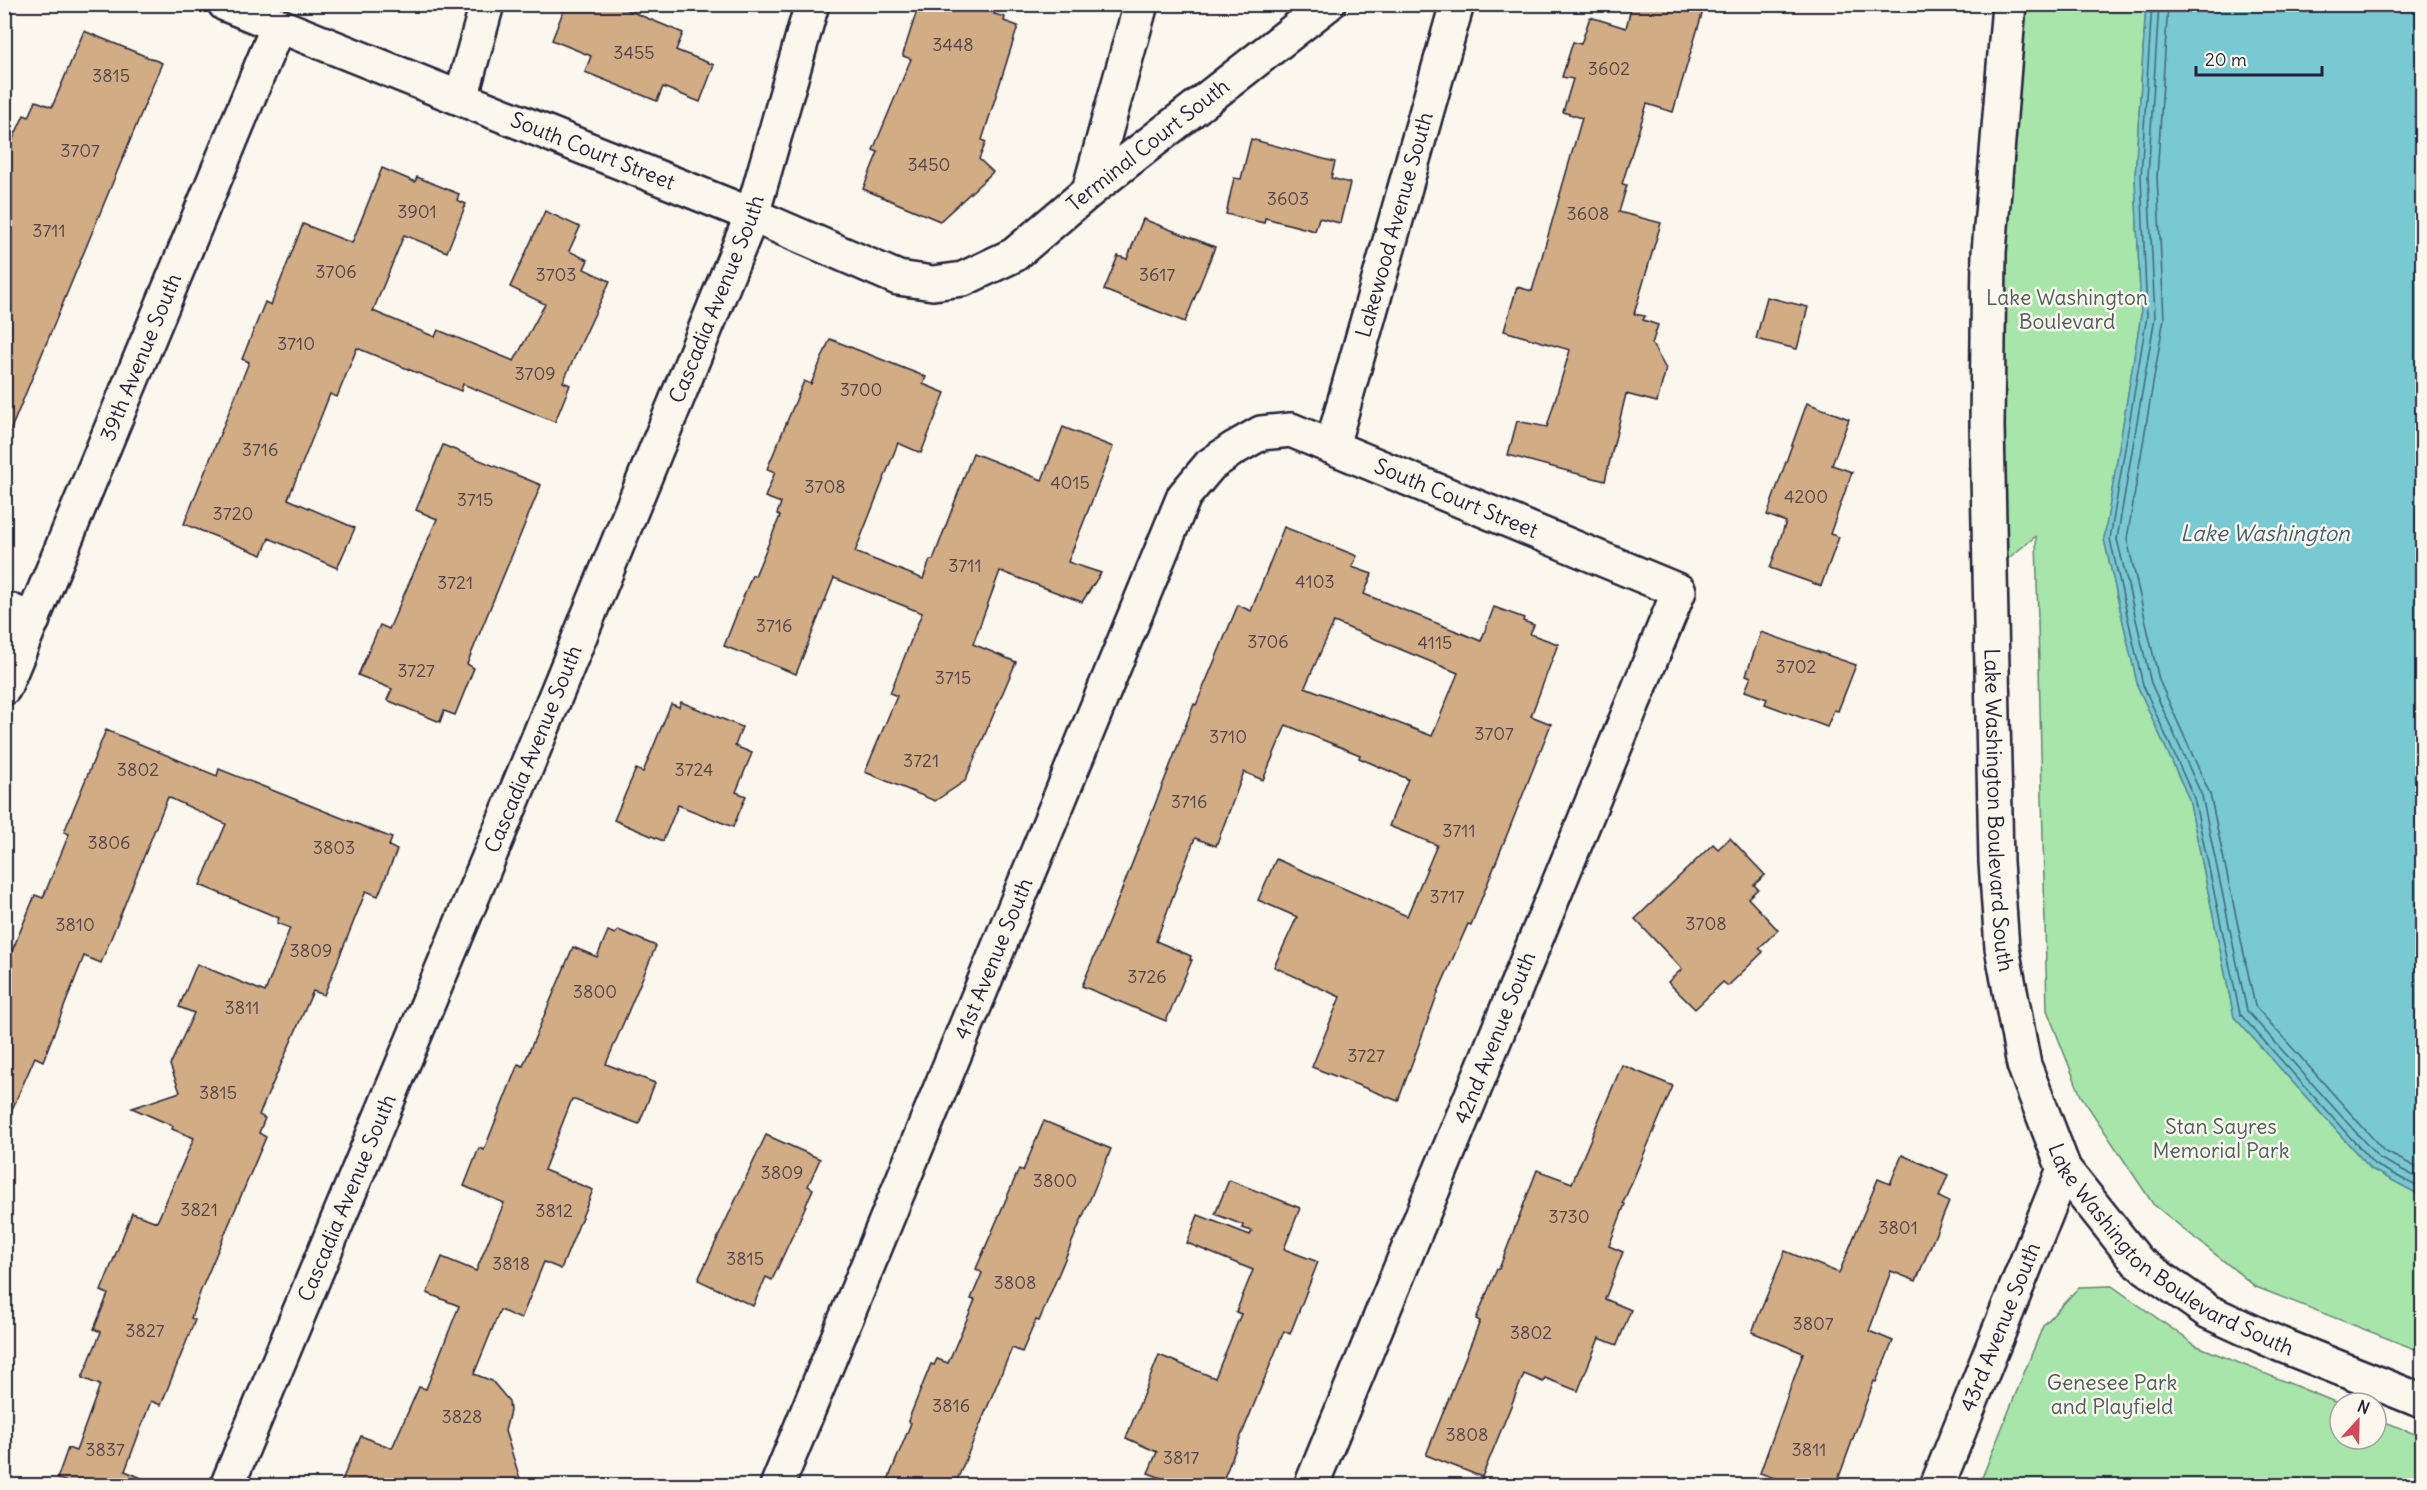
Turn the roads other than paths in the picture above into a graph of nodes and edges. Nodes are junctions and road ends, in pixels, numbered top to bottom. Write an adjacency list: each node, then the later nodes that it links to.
1 (225, 4): 8 (street, South Court Street)
2 (487, 4): 9 (street)
3 (812, 4): 11 (street, Cascadia Avenue South)
4 (1141, 4): 10 (street)
5 (1328, 4): 10 (street, Terminal Court South)
6 (1457, 4): 13 (street, Lakewood Avenue South)
7 (2009, 4): 18 (street, Lake Washington Boulevard South)
8 (278, 26): 9 (street, South Court Street); 16 (street, 39th Avenue South)
9 (461, 98): 11 (street, South Court Street)
10 (1089, 191): 12 (street, Terminal Court South)
11 (752, 215): 12 (street, South Court Street); 20 (street, Cascadia Avenue South)
12 (963, 279)
13 (1332, 446): 14 (street, South Court Street); 15 (street, South Court Street)
14 (1233, 449): 21 (street, 41st Avenue South)
15 (1679, 591): 22 (street, 42nd Avenue South)
16 (19, 614): 17 (street, 39th Avenue South)
17 (4, 688)
18 (2064, 1169): 19 (street, Lake Washington Boulevard South); 23 (street, 43rd Avenue South)
19 (2422, 1401)
20 (227, 1485)
21 (777, 1485)
22 (1311, 1485)
23 (1937, 1485)

